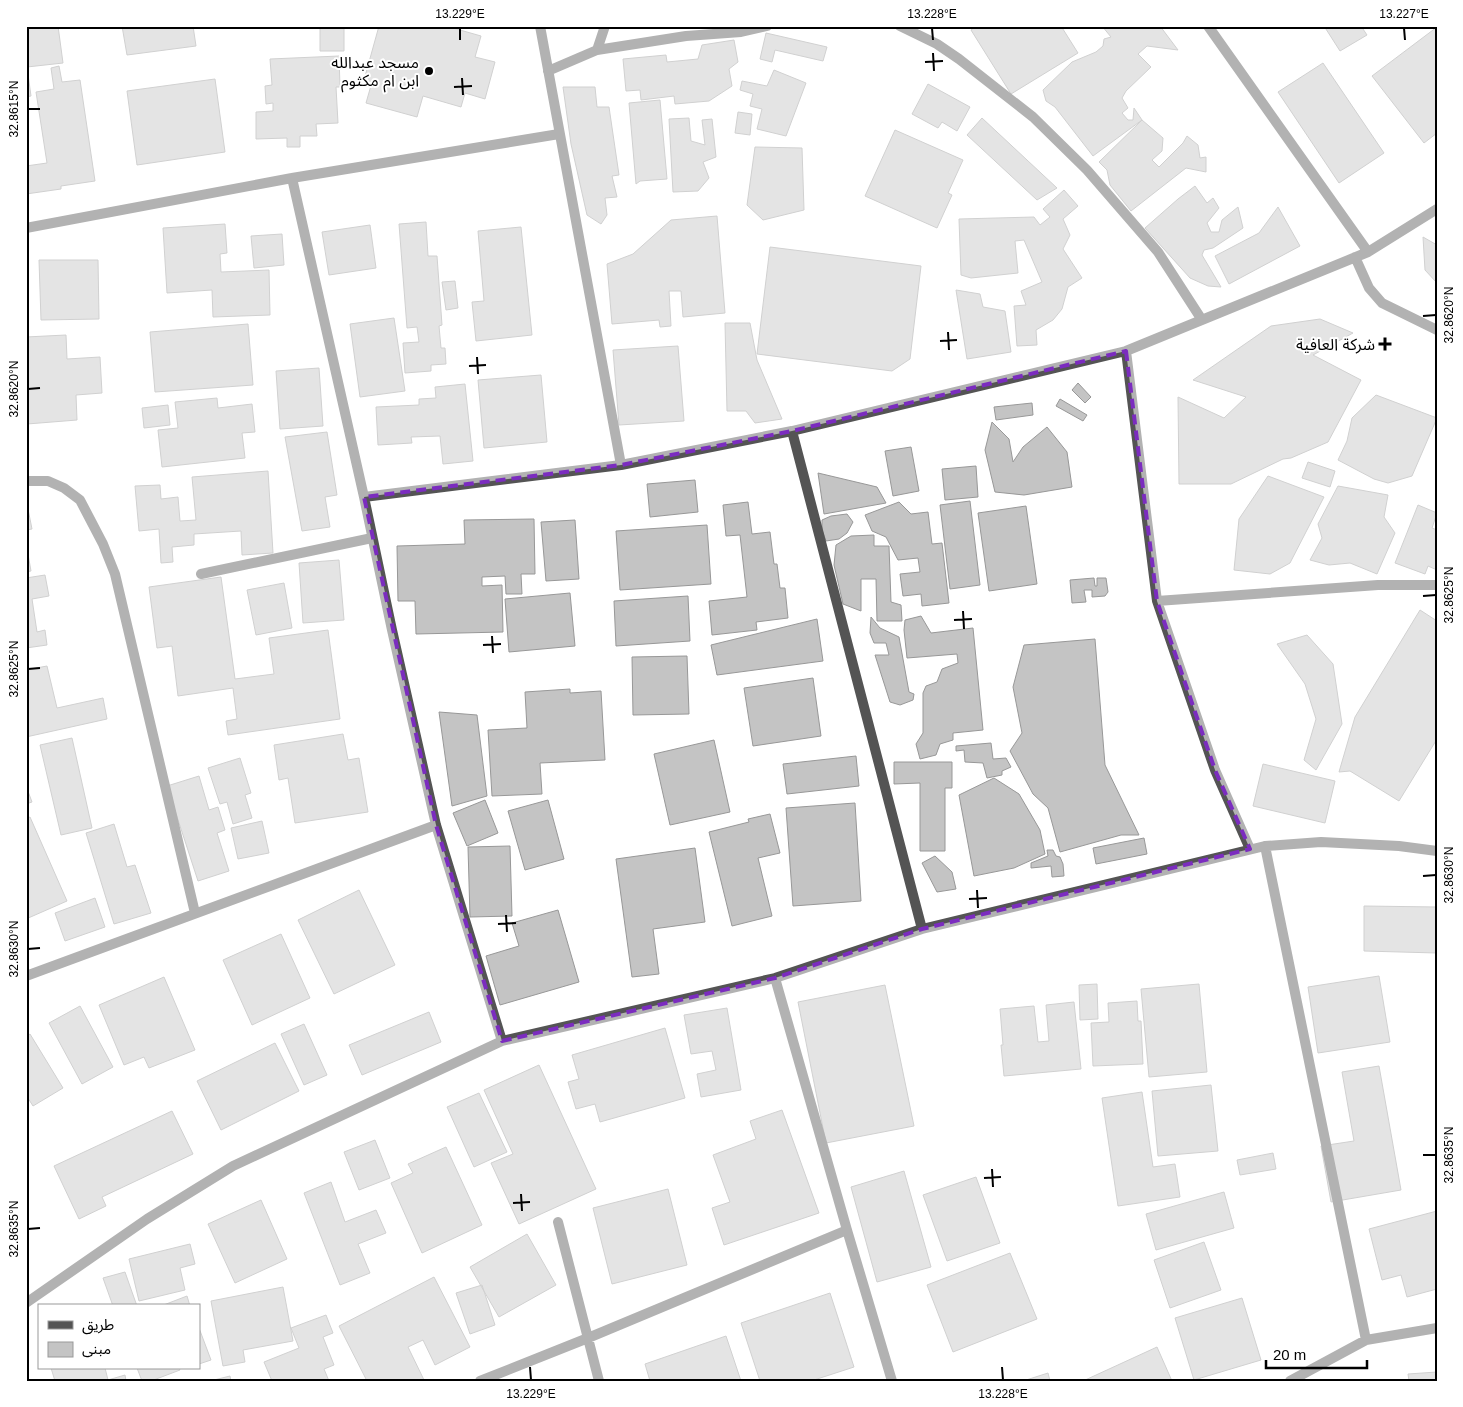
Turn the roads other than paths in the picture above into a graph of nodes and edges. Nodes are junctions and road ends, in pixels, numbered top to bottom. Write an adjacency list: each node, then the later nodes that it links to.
1 (540, 26): 7 (street)
2 (605, 26): 6 (street)
3 (767, 26): 6 (street)
4 (900, 26): 14 (street)
5 (1208, 26): 12 (street)
6 (597, 50): 7 (street)
7 (548, 71): 8 (street)
8 (559, 134): 9 (street); 18 (street)
9 (292, 178): 11 (street); 20 (street)
10 (1437, 210): 12 (street)
11 (26, 228)
12 (1368, 252): 13 (street)
13 (1355, 258): 14 (street); 15 (street)
14 (1202, 320): 16 (street)
15 (1437, 330)
16 (1126, 351): 17 (street); 24 (street)
17 (792, 431): 18 (street); 30 (street)
18 (621, 465): 20 (street)
19 (26, 481): 29 (street)
20 (364, 497): 21 (street)
21 (372, 538): 22 (street); 25 (street)
22 (201, 574)
23 (1437, 585): 24 (street)
24 (1157, 601): 27 (street)
25 (436, 826): 29 (street); 33 (street)
26 (1266, 846): 27 (street); 28 (street); 39 (street)
27 (1250, 849): 30 (street)
28 (1437, 851)
29 (196, 913): 31 (street)
30 (922, 929): 32 (street)
31 (26, 976)
32 (775, 978): 33 (street); 35 (street)
33 (502, 1041): 36 (street)
34 (558, 1222): 38 (street)
35 (847, 1230): 38 (street); 42 (street)
36 (26, 1303)
37 (1437, 1328): 39 (street)
38 (588, 1338): 40 (street); 41 (street)
39 (1366, 1340): 43 (street)
40 (480, 1381)
41 (600, 1381)
42 (892, 1381)
43 (1290, 1381)

